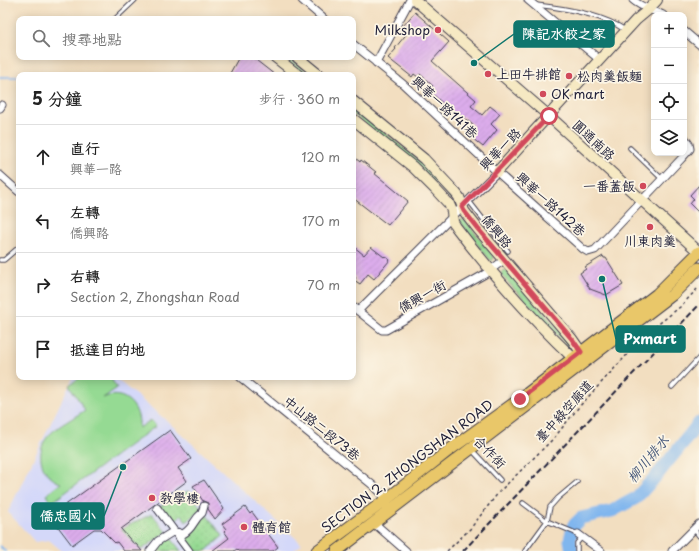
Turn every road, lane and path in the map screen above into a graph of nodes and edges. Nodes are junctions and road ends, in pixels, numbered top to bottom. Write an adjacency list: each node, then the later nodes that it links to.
1 (135, 0): 11 (lane)
2 (302, 0): 12 (street)
3 (410, 0): 20 (street)
4 (416, 0): 24 (street, 圓通南路)
5 (528, 0): 8 (street)
6 (633, 0): 9 (street)
7 (657, 0): 9 (street, 興華一路)
8 (534, 5): 13 (lane); 19 (street)
9 (648, 10): 10 (street); 13 (street, 興華一路)
10 (654, 12)
11 (117, 16)
12 (321, 16)
13 (626, 31): 19 (street, 興華一路)
14 (687, 34): 15 (street)
15 (699, 44)
16 (356, 46): 20 (street, 興華一路141巷)
17 (279, 60): 21 (street)
18 (301, 60): 22 (street)
19 (600, 60): 24 (street, 興華一路)
20 (376, 63): 30 (street, 興華一路141巷)
21 (294, 72)
22 (316, 72)
23 (356, 103): 35 (street, 僑興路)
24 (549, 116): 30 (street, 興華一路); 34 (street, 圓通南路)
25 (356, 121): 36 (street)
26 (687, 140): 28 (street)
27 (630, 148): 32 (lane)
28 (687, 152)
29 (683, 156): 32 (street)
30 (496, 172): 34 (street, 興華一路142巷); 35 (street, 興華一路)
31 (0, 175): 33 (street)
32 (662, 179): 34 (street)
33 (16, 189)
34 (642, 202): 38 (street, 圓通南路)
35 (466, 204): 36 (street, 興華一路); 39 (street, 僑興路)
36 (453, 216): 42 (street); 44 (street, 興華一路)
37 (16, 250): 40 (lane)
38 (699, 252): 46 (main road, SECTION 2, ZHONGSHAN ROAD)
39 (506, 256): 42 (street, 僑興一街); 46 (street, 僑興路)
40 (0, 260)
41 (699, 268): 50 (main road, SECTION 2, ZHONGSHAN ROAD)
42 (490, 270): 45 (street, 僑興一街); 46 (street)
43 (699, 287): 68 (path, 臺中綠空廊道)
44 (356, 308)
45 (356, 310)
46 (577, 355): 50 (main road, SECTION 2, ZHONGSHAN ROAD)
47 (699, 358): 49 (lane)
48 (244, 380): 53 (street, 中山路二段73巷)
49 (672, 386)
50 (467, 445): 51 (lane, 合作街); 53 (main road, SECTION 2, ZHONGSHAN ROAD); 58 (main road, SECTION 2, ZHONGSHAN ROAD)
51 (500, 480)
52 (577, 482): 57 (lane)
53 (387, 500): 65 (main road, SECTION 2, ZHONGSHAN ROAD)
54 (523, 503): 57 (lane)
55 (204, 506): 60 (street)
56 (157, 508): 60 (street)
57 (547, 522): 61 (lane); 69 (lane)
58 (374, 523): 66 (main road, SECTION 2, ZHONGSHAN ROAD); 67 (street)
59 (696, 527): 62 (lane); 72 (street)
60 (174, 531): 63 (street); 64 (street)
61 (580, 536): 70 (lane); 71 (street)
62 (699, 536)
63 (150, 551)
64 (189, 551)
65 (317, 551)
66 (337, 551)
67 (406, 551)
68 (447, 551)
69 (525, 551)
70 (577, 551)
71 (600, 551)
72 (672, 551)

